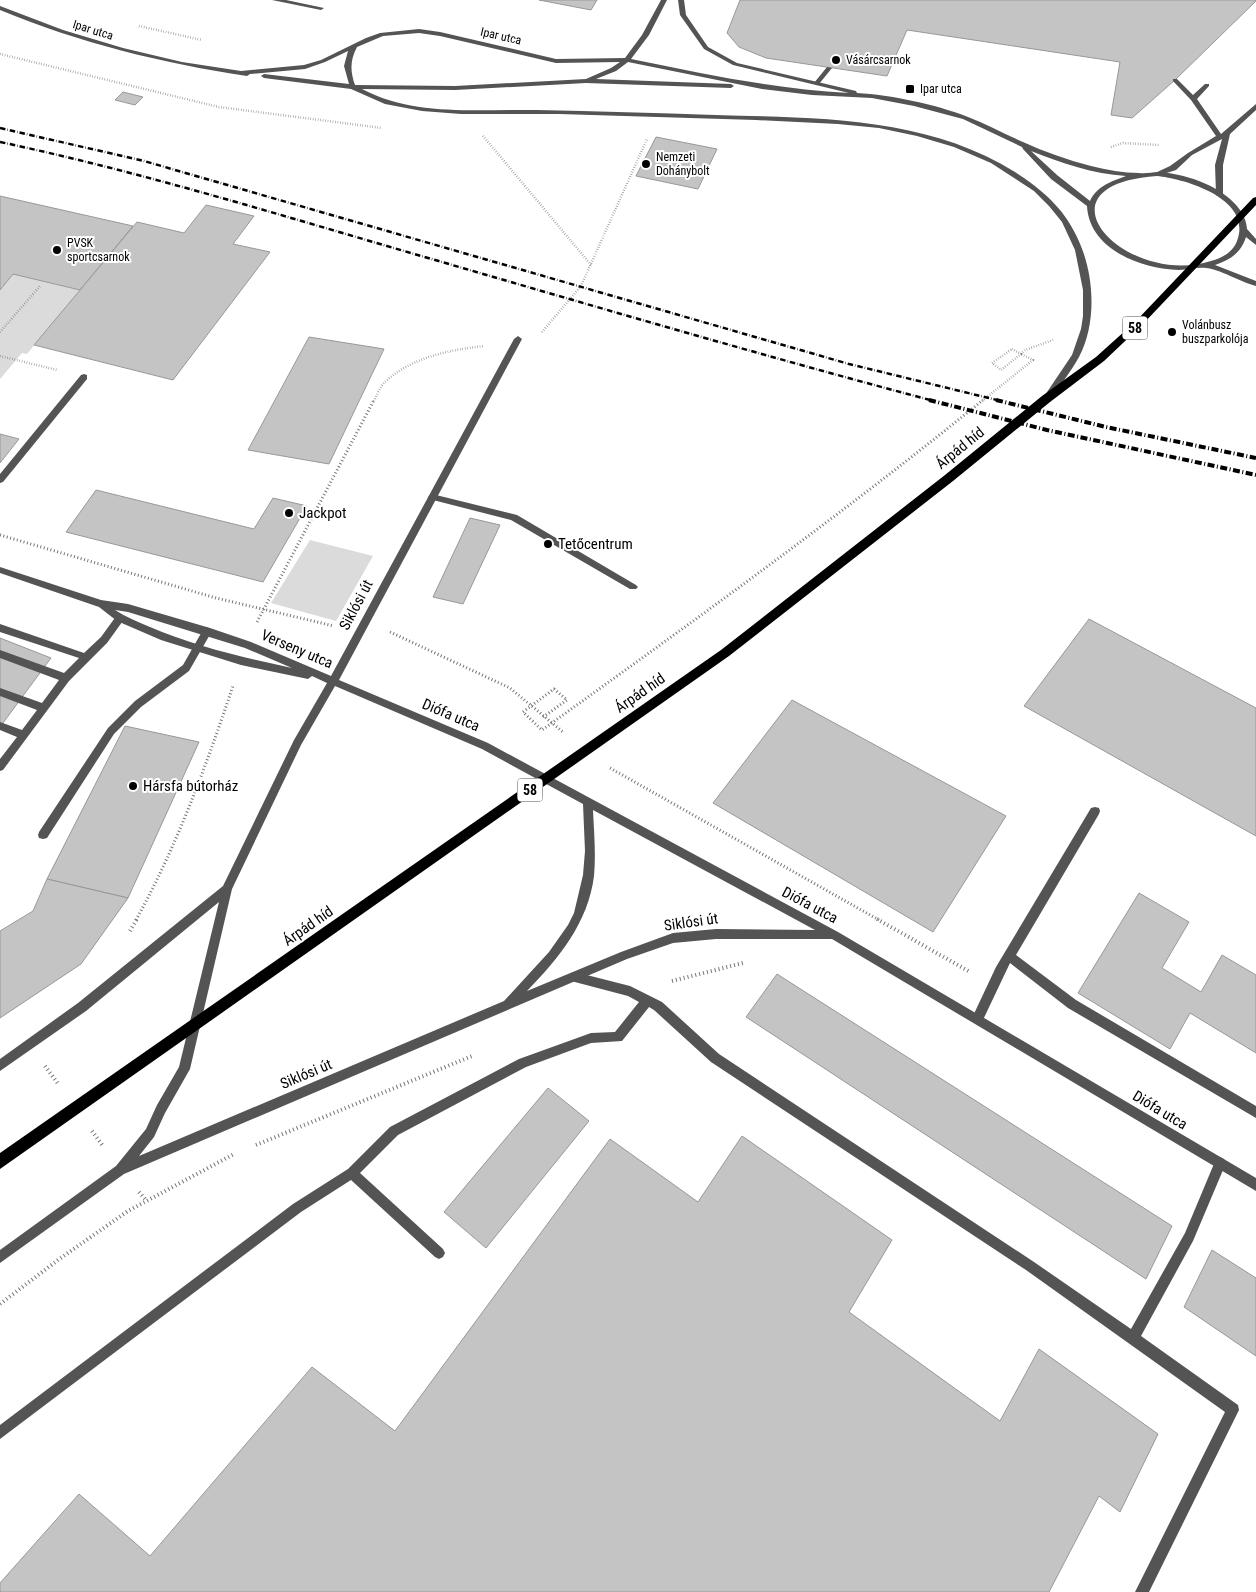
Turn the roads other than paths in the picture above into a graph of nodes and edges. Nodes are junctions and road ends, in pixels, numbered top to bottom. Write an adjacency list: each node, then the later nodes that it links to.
1 (275, 0): 5 (street)
2 (664, 0): 7 (street)
3 (681, 0): 12 (street)
4 (0, 8): 9 (street, Ipar utca)
5 (321, 8)
6 (355, 45): 7 (street, Ipar utca); 9 (street, Ipar utca); 14 (street)
7 (626, 60): 11 (street); 15 (street, Ipar utca)
8 (829, 68): 12 (street)
9 (241, 73): 14 (street, Ipar utca)
10 (1175, 80): 17 (street)
11 (586, 81): 14 (street, Ipar utca); 15 (street, Ipar utca)
12 (817, 83): 16 (street)
13 (1207, 85): 17 (street)
14 (353, 87): 34 (street)
15 (762, 87): 16 (street, Ipar utca)
16 (872, 96): 22 (street, Ipar utca)
17 (1193, 99): 21 (street)
18 (1256, 106): 19 (street)
19 (1248, 113): 20 (street); 21 (street)
20 (1256, 120)
21 (1224, 135): 23 (street); 25 (street)
22 (1021, 144): 24 (street, Ipar utca); 27 (street, Ipar utca)
23 (1157, 174): 24 (street, Ipar utca); 25 (street, Ipar utca)
24 (1137, 175): 27 (street, Ipar utca)
25 (1220, 194): 28 (street, Ipar utca)
26 (1256, 200): 34 (main road, Árpád híd / 58)
27 (1092, 206): 30 (street)
28 (1244, 231): 29 (street, Ipar utca); 30 (street)
29 (1256, 243)
30 (1207, 265): 31 (street)
31 (1256, 284)
32 (518, 339): 36 (street, Siklósi út)
33 (84, 377): 35 (street)
34 (1046, 399): 65 (main road, Árpád híd / 58)
35 (0, 480)
36 (432, 497): 38 (street); 47 (street, Siklósi út)
37 (0, 570): 39 (street, Verseny utca)
38 (632, 587)
39 (101, 604): 40 (street, Verseny utca); 42 (street, Verseny utca)
40 (120, 618): 43 (street, Verseny utca); 45 (street)
41 (0, 628): 45 (street)
42 (207, 631): 43 (street); 47 (street, Verseny utca)
43 (199, 647): 47 (street, Verseny utca); 55 (street)
44 (0, 654): 46 (street)
45 (86, 657): 46 (street)
46 (66, 678): 49 (street)
47 (334, 680): 53 (street, Diófa utca); 56 (street, Siklósi út)
48 (0, 692): 49 (street)
49 (43, 708): 51 (street)
50 (0, 726): 51 (street)
51 (24, 735): 52 (street)
52 (0, 767)
53 (588, 803): 57 (street, Diófa utca); 61 (street, Siklósi út)
54 (1095, 811): 58 (street)
55 (43, 835)
56 (227, 889): 63 (street, Siklósi út); 67 (street, Siklósi út)
57 (834, 935): 59 (street, Siklósi út); 62 (street, Diófa utca)
58 (1009, 956): 62 (street); 64 (street)
59 (575, 977): 60 (street); 61 (street, Siklósi út)
60 (647, 1000): 68 (street); 72 (street)
61 (505, 1008): 67 (street, Siklósi út)
62 (978, 1018): 66 (street, Diófa utca)
63 (0, 1066)
64 (1256, 1112)
65 (0, 1162)
66 (1220, 1163): 69 (street, Diófa utca); 72 (street)
67 (120, 1170): 71 (street, Siklósi út)
68 (352, 1173): 70 (street); 73 (street)
69 (1256, 1185)
70 (439, 1253)
71 (0, 1257)
72 (1133, 1338): 74 (street)
73 (0, 1433)
74 (1142, 1592)

